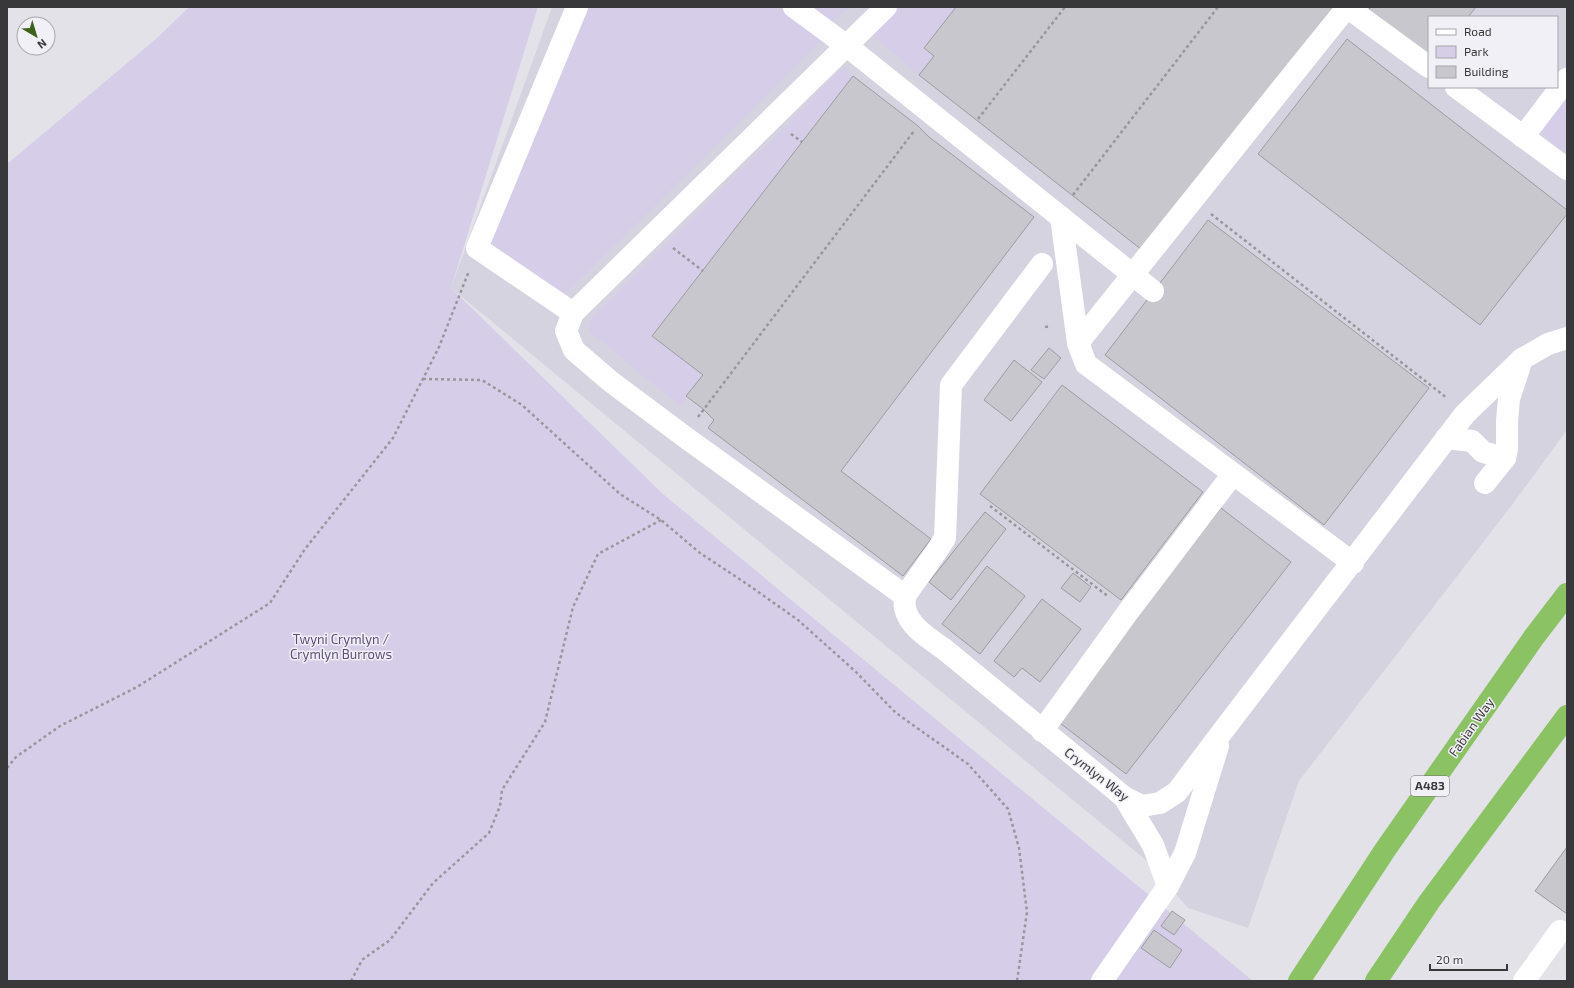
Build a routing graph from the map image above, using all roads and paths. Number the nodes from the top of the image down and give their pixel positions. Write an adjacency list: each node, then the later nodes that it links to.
1 (577, 7): 18 (street)
2 (794, 7): 7 (street)
3 (886, 7): 7 (street)
4 (1065, 7): 13 (path)
5 (1218, 7): 16 (path)
6 (1347, 7): 8 (street); 15 (street)
7 (847, 46): 11 (street); 17 (street)
8 (1428, 66)
9 (1567, 79): 12 (street)
10 (1457, 88): 12 (street)
11 (929, 111): 13 (street); 29 (path)
12 (1523, 137): 14 (street)
13 (963, 138): 16 (street)
14 (1567, 169)
15 (1193, 200): 21 (street); 28 (path)
16 (1053, 211): 21 (street); 25 (street)
17 (654, 234): 20 (path); 23 (street)
18 (478, 248): 23 (street); 27 (path)
19 (1042, 264): 37 (street)
20 (703, 271)
21 (1133, 275): 22 (street); 25 (street)
22 (1153, 291)
23 (573, 313): 29 (street)
24 (1567, 338): 26 (street, Crymlyn Way)
25 (1078, 343): 32 (street)
26 (1522, 359): 28 (street, Crymlyn Way); 31 (street)
27 (423, 379): 35 (path); 43 (path)
28 (1465, 414): 30 (street, Crymlyn Way)
29 (685, 437): 37 (street)
30 (1446, 438): 31 (street); 36 (street, Crymlyn Way)
31 (1505, 458): 33 (street)
32 (1233, 474): 36 (street); 39 (street)
33 (1485, 483)
34 (990, 506): 39 (path)
35 (661, 520): 47 (path); 48 (path)
36 (1352, 563): 42 (street, Crymlyn Way)
37 (897, 590): 41 (street, Crymlyn Way)
38 (1567, 594): 50 (highway, Fabian Way / A483)
39 (1128, 612): 41 (street)
40 (1567, 716): 51 (highway)
41 (1042, 730): 44 (street, Crymlyn Way)
42 (1222, 732): 44 (street, Crymlyn Way); 45 (street)
43 (7, 768)
44 (1124, 797): 45 (street)
45 (1168, 886): 49 (street)
46 (1560, 931): 52 (street)
47 (351, 981)
48 (1017, 981)
49 (1102, 981)
50 (1299, 981)
51 (1376, 981)
52 (1524, 981)

